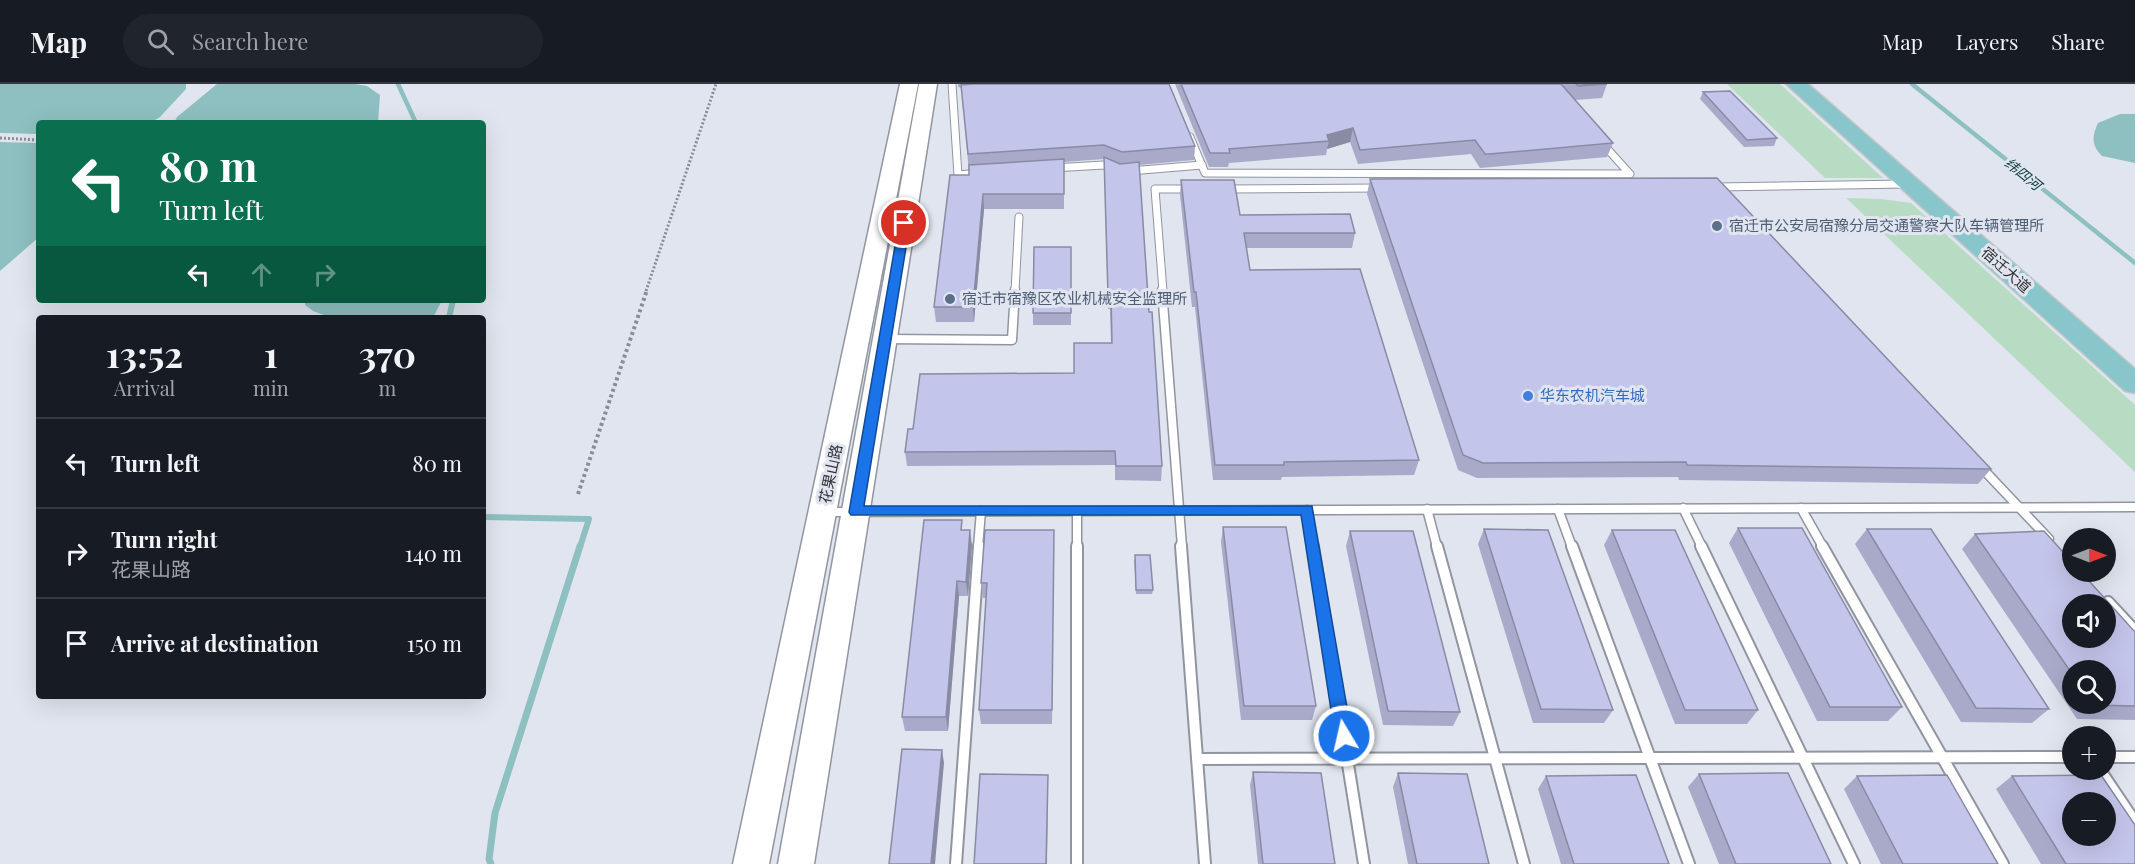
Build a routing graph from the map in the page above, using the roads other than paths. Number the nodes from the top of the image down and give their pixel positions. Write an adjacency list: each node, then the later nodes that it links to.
1 (909, 84): 35 (street, 花果山路)
2 (928, 84): 21 (street, 花果山路)
3 (952, 84): 7 (lane)
4 (1796, 84): 13 (main road, 宿迁大道)
5 (1819, 84): 22 (main road, 宿迁大道)
6 (964, 93): 7 (lane)
7 (953, 94): 12 (lane)
8 (1185, 125): 10 (lane)
9 (1598, 138): 10 (lane)
10 (1202, 165): 11 (lane)
11 (1048, 169)
12 (992, 172)
13 (1910, 184): 15 (lane); 23 (main road, 宿迁大道)
14 (1705, 187): 15 (lane)
15 (1717, 187): 19 (lane)
16 (1382, 188): 18 (lane)
17 (1203, 189): 31 (lane)
18 (1215, 189)
19 (1725, 195)
20 (1019, 217): 21 (lane)
21 (885, 339): 36 (street, 花果山路)
22 (2135, 358)
23 (2135, 384)
24 (1970, 455): 25 (lane)
25 (2019, 507): 26 (lane); 28 (lane); 37 (lane)
26 (2135, 507)
27 (1683, 508): 28 (lane); 30 (lane); 47 (lane)
28 (1801, 508): 40 (lane)
29 (1427, 509): 30 (lane); 32 (lane); 45 (lane)
30 (1558, 509): 46 (lane)
31 (1179, 510): 32 (lane); 34 (lane); 48 (lane)
32 (1307, 510): 44 (lane)
33 (981, 511): 34 (lane); 36 (lane); 53 (lane)
34 (1077, 511): 54 (lane)
35 (824, 512): 36 (lane); 51 (street, 花果山路)
36 (856, 512): 52 (street, 花果山路)
37 (2058, 548)
38 (2116, 611): 39 (lane)
39 (2135, 631)
40 (1943, 757): 41 (lane); 47 (lane); 60 (lane)
41 (2062, 757)
42 (2116, 757): 43 (lane)
43 (2135, 757)
44 (1347, 758): 45 (lane); 48 (lane); 56 (lane)
45 (1495, 758): 46 (lane); 57 (lane)
46 (1650, 758): 47 (lane); 58 (lane)
47 (1803, 758): 59 (lane)
48 (1198, 759): 55 (lane)
49 (2107, 780): 50 (lane)
50 (2135, 822)
51 (751, 864)
52 (796, 864)
53 (956, 864)
54 (1077, 864)
55 (1205, 864)
56 (1364, 864)
57 (1524, 864)
58 (1689, 864)
59 (1854, 864)
60 (2003, 864)

